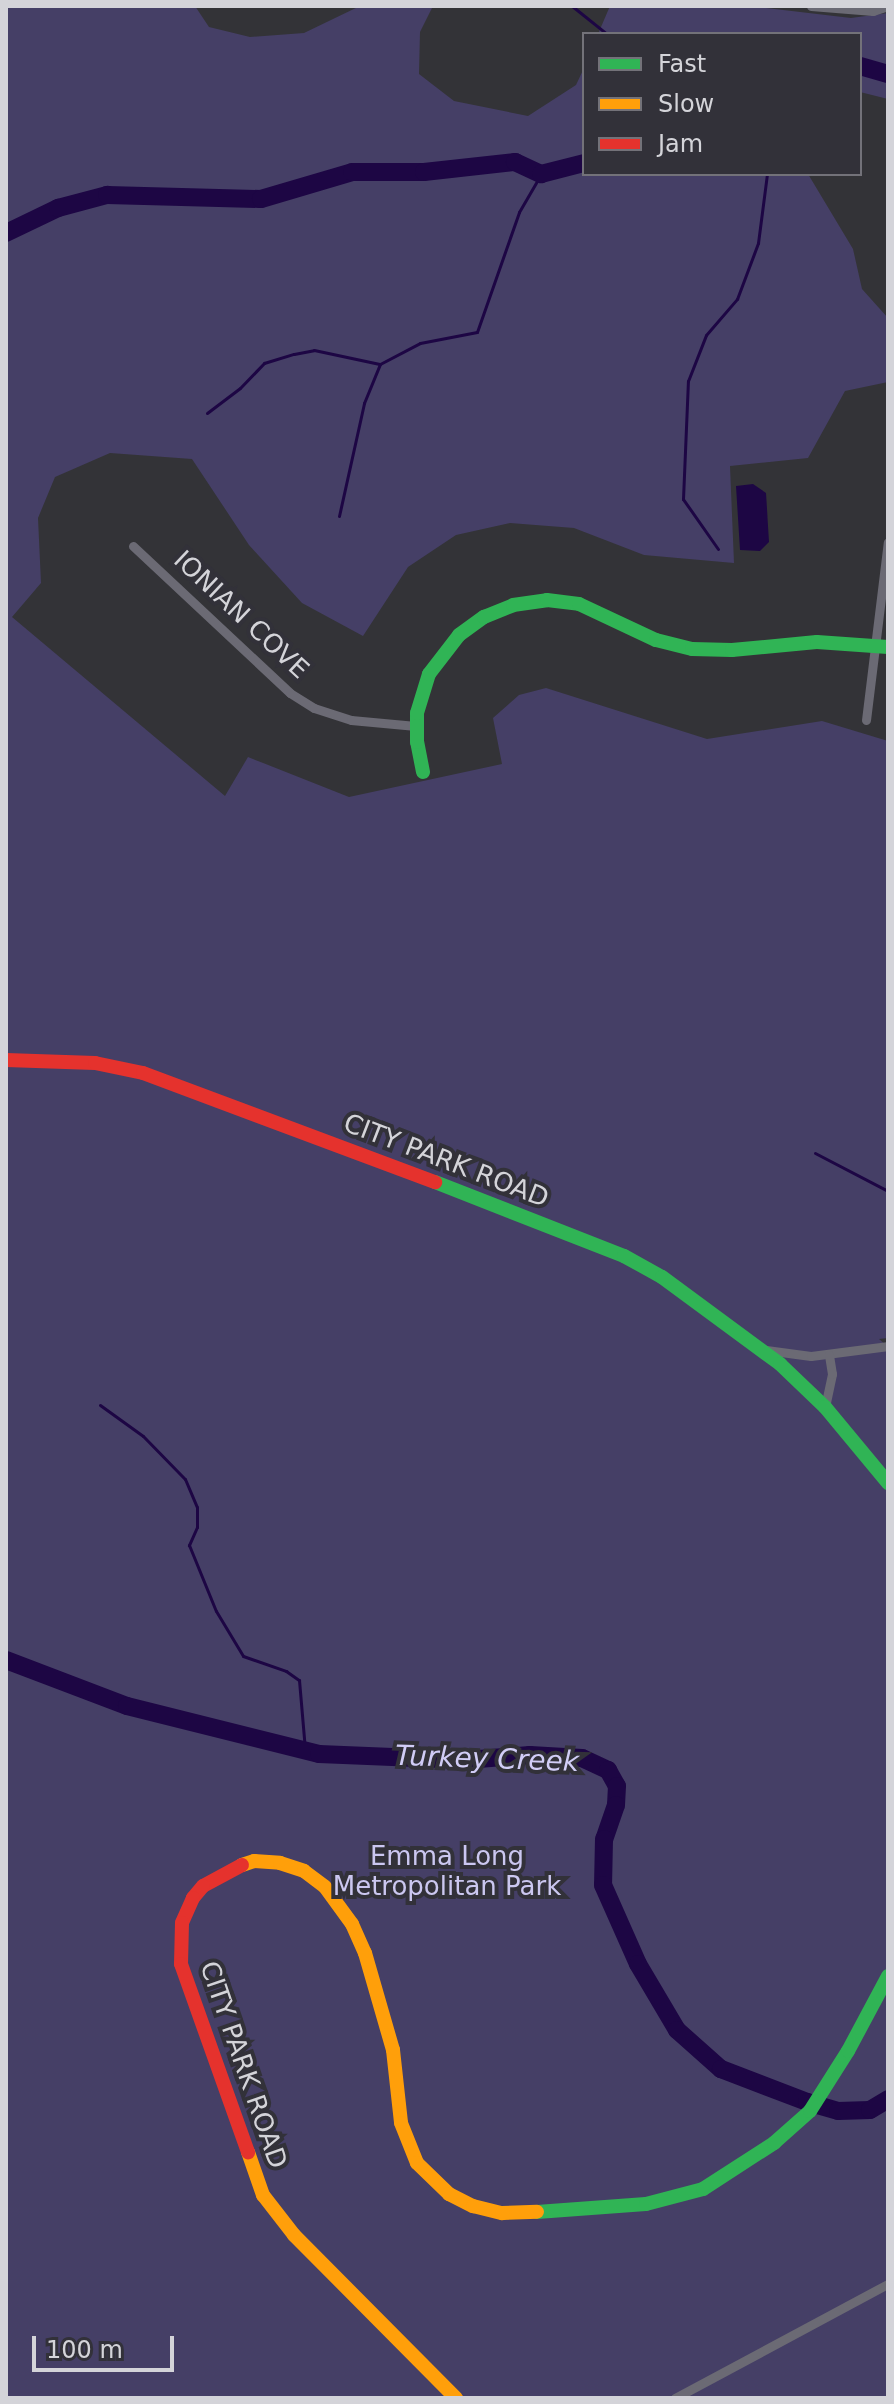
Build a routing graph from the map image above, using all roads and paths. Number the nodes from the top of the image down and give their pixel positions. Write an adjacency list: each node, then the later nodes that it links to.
1 (811, 6): 2 (street)
2 (888, 6)
3 (888, 542): 5 (street)
4 (133, 546): 7 (street, IONIAN COVE)
5 (882, 647): 6 (street); 7 (street)
6 (866, 720)
7 (416, 726): 8 (street)
8 (423, 772)
9 (6, 1060): 11 (street, CITY PARK ROAD)
10 (888, 1346): 12 (street)
11 (762, 1349): 12 (street); 13 (street, CITY PARK ROAD)
12 (829, 1355): 13 (street)
13 (825, 1407): 14 (street, CITY PARK ROAD)
14 (888, 1483)
15 (888, 1976): 17 (street, CITY PARK ROAD)
16 (888, 2284): 18 (street)
17 (456, 2398)
18 (675, 2398)

